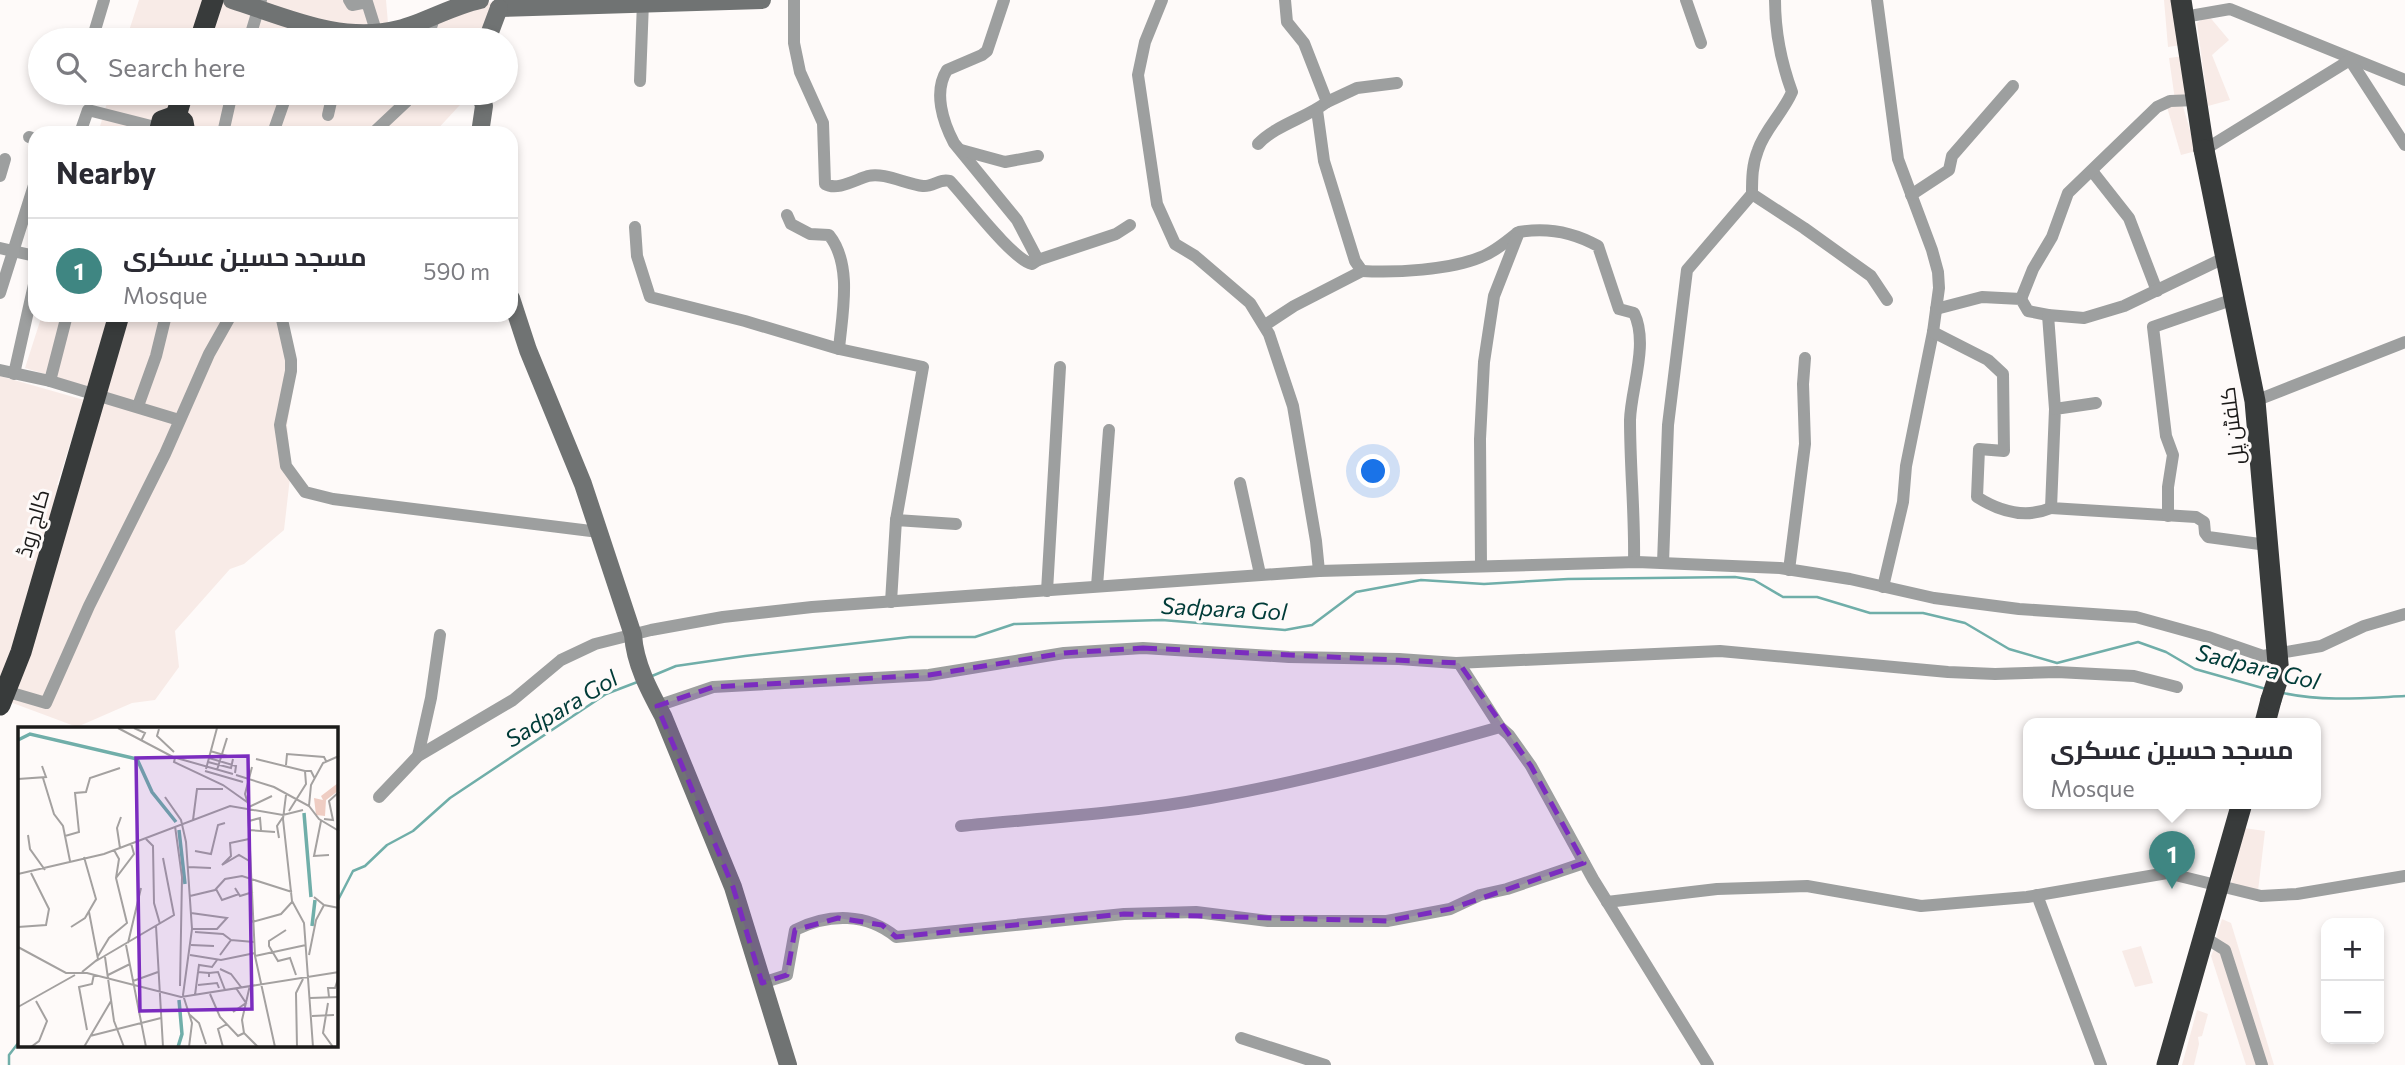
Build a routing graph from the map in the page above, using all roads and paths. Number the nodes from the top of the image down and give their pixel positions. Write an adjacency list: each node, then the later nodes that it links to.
1 (104, 0): 22 (street)
2 (213, 0): 23 (highway)
3 (232, 0): 18 (main road)
4 (349, 0): 14 (street)
5 (480, 0): 21 (main road)
6 (762, 0): 16 (main road)
7 (793, 0): 71 (street)
8 (1004, 0): 55 (street)
9 (1162, 0): 87 (street)
10 (1285, 0): 37 (street)
11 (1686, 0): 30 (street)
12 (1775, 0): 61 (street)
13 (1877, 0): 62 (street)
14 (369, 1): 26 (street)
15 (615, 1): 17 (main road); 19 (main road)
16 (707, 1): 17 (main road)
17 (643, 2): 33 (street)
18 (260, 4): 24 (street); 25 (main road)
19 (494, 4): 29 (main road)
20 (2183, 9): 31 (street); 36 (highway, کلفٹن پل)
21 (434, 18): 27 (main road); 28 (street)
22 (96, 28)
23 (204, 28)
24 (252, 28)
25 (300, 28)
26 (376, 28)
27 (398, 28)
28 (431, 28)
29 (489, 28)
30 (1701, 43)
31 (2350, 60): 32 (street); 54 (street); 56 (street)
32 (2405, 80)
33 (640, 81)
34 (1397, 83): 37 (street)
35 (2013, 86): 62 (street)
36 (2196, 100): 56 (highway, کلفٹن پل); 59 (street)
37 (1328, 102): 44 (street)
38 (178, 105): 48 (highway)
39 (229, 105): 49 (street)
40 (283, 105): 50 (street)
41 (330, 105): 45 (street)
42 (403, 105): 51 (street)
43 (484, 105): 52 (main road)
44 (1317, 110): 53 (street); 72 (street)
45 (328, 115)
46 (82, 126): 47 (street)
47 (165, 126)
48 (170, 126)
49 (225, 126)
50 (275, 126)
51 (380, 126)
52 (481, 126)
53 (1258, 144)
54 (2405, 145)
55 (961, 149): 57 (street); 71 (street)
56 (2204, 150): 70 (highway, کلفٹن پل, bridge)
57 (1038, 156)
58 (5, 159): 60 (street)
59 (2092, 171): 73 (street); 75 (street)
60 (0, 176)
61 (1752, 194): 77 (street); 111 (street)
62 (1911, 195): 78 (street)
63 (28, 198): 68 (street)
64 (787, 215): 90 (street)
65 (1130, 225): 71 (street)
66 (635, 227): 90 (street)
67 (1519, 232): 72 (street); 110 (street); 112 (street)
68 (6, 249): 69 (street); 74 (street)
69 (28, 254)
70 (2226, 257): 73 (street); 76 (highway, کلفٹن پل, bridge)
71 (1038, 260)
72 (1362, 271): 87 (street)
73 (2157, 291): 80 (street)
74 (0, 293)
75 (2021, 299): 78 (street); 80 (street)
76 (2234, 299): 97 (highway, کلفٹن پل, bridge); 105 (street)
77 (1887, 300)
78 (1936, 309): 88 (street)
79 (28, 311): 94 (street)
80 (2048, 315): 100 (street)
81 (518, 319): 108 (main road)
82 (65, 322): 95 (street)
83 (117, 322): 96 (highway, کالج روڈ)
84 (164, 322): 99 (street)
85 (228, 322): 101 (street)
86 (283, 322): 108 (street)
87 (1265, 325): 114 (street)
88 (1933, 332): 104 (street); 117 (street)
89 (2405, 342): 97 (street)
90 (839, 349): 106 (street)
91 (1805, 358): 113 (street)
92 (1060, 367): 118 (street)
93 (0, 370): 94 (street)
94 (14, 374): 95 (street)
95 (50, 381): 96 (street)
96 (96, 394): 99 (street); 125 (highway, کالج روڈ)
97 (2255, 401): 109 (highway, کلفٹن پل, bridge)
98 (2096, 403): 100 (street)
99 (138, 406): 101 (street)
100 (2055, 409): 104 (street)
101 (179, 419): 125 (street)
102 (1109, 430): 116 (street)
103 (1240, 483): 115 (street)
104 (2050, 508): 105 (street)
105 (2168, 516): 109 (street)
106 (896, 520): 107 (street); 119 (street)
107 (956, 524)
108 (599, 532): 122 (main road)
109 (2267, 545): 127 (highway, کلفٹن پل, bridge)
110 (1634, 562): 111 (street); 112 (street)
111 (1663, 563): 113 (street)
112 (1481, 565): 114 (street)
113 (1788, 570): 117 (street)
114 (1319, 571): 115 (street)
115 (1260, 575): 116 (street)
116 (1097, 586): 118 (street)
117 (1883, 587): 120 (street)
118 (1047, 591): 119 (street)
119 (891, 602): 122 (street)
120 (2405, 614)
121 (440, 635): 129 (street)
122 (633, 635): 126 (main road); 129 (street)
123 (1459, 663): 124 (street); 126 (street); 128 (street)
124 (2177, 687)
125 (2, 698)
126 (656, 703): 139 (main road)
127 (2266, 718)
128 (1500, 727): 132 (street); 133 (street)
129 (418, 756): 130 (street)
130 (379, 797)
131 (2240, 809): 135 (highway)
132 (961, 826)
133 (1584, 863): 137 (street); 139 (street)
134 (2405, 876): 135 (street)
135 (2218, 884): 136 (street); 138 (highway)
136 (2037, 895): 137 (street); 144 (street)
137 (1607, 902): 143 (street)
138 (2204, 937): 145 (highway); 146 (street)
139 (762, 983): 141 (main road)
140 (1241, 1038): 142 (street)
141 (788, 1065)
142 (1325, 1065)
143 (1707, 1065)
144 (2101, 1065)
145 (2167, 1065)
146 (2262, 1065)

